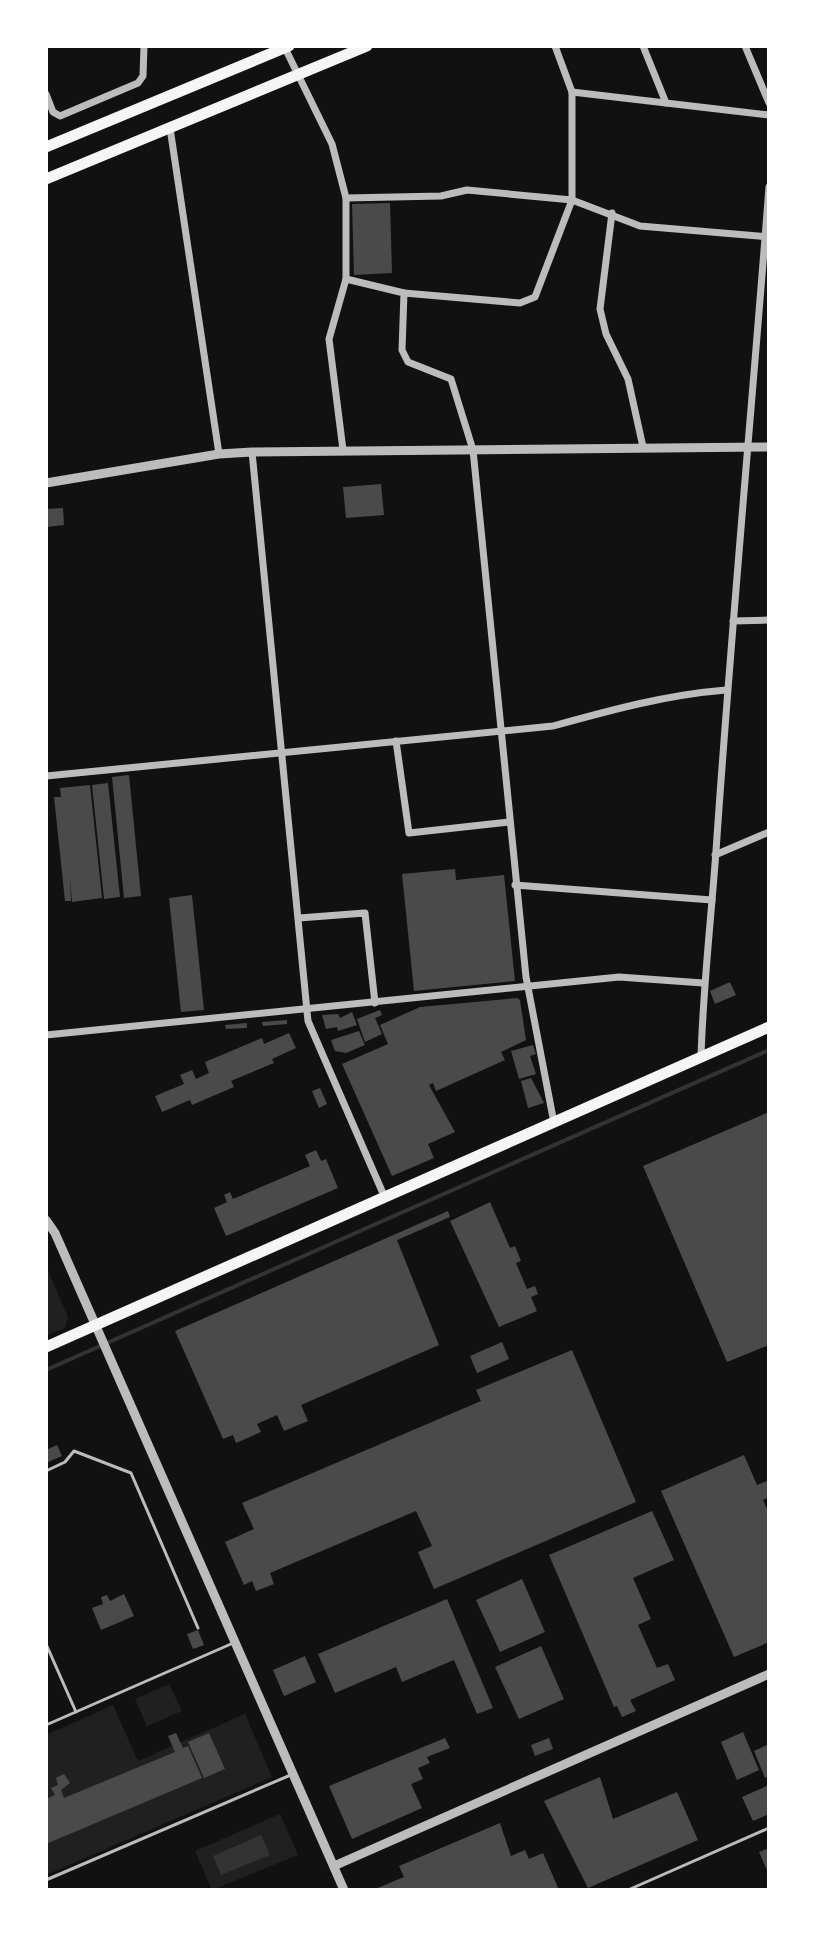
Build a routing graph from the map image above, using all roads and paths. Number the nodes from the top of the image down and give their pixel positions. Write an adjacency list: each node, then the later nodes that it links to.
1 (144, 46): 9 (street)
2 (367, 46): 7 (main road)
3 (555, 46): 8 (street)
4 (643, 46): 10 (street)
5 (745, 46): 11 (street)
6 (286, 47): 7 (street); 14 (main road)
7 (298, 74): 13 (main road); 17 (street)
8 (572, 92): 10 (street); 18 (street)
9 (46, 94)
10 (666, 103): 12 (street)
11 (769, 103)
12 (769, 115)
13 (170, 128): 15 (main road); 29 (street)
14 (46, 147)
15 (46, 179)
16 (769, 187): 20 (street)
17 (346, 198): 18 (street); 21 (street)
18 (572, 200): 19 (street); 22 (street)
19 (612, 213): 20 (street); 23 (street)
20 (767, 236): 24 (street)
21 (346, 279): 22 (street); 26 (street)
22 (404, 293): 27 (street)
23 (643, 447): 24 (street); 27 (street)
24 (748, 447): 25 (street); 32 (street)
25 (769, 447)
26 (343, 450): 27 (street); 28 (street)
27 (473, 450): 34 (street)
28 (252, 452): 29 (street); 36 (street)
29 (219, 454): 30 (street)
30 (46, 483)
31 (769, 620): 32 (street)
32 (733, 621): 33 (street)
33 (726, 690): 34 (street); 40 (street)
34 (502, 732): 35 (street); 38 (street)
35 (396, 741): 36 (street); 38 (street)
36 (281, 753): 37 (street); 43 (street)
37 (46, 776)
38 (509, 822): 41 (street)
39 (769, 832): 40 (street)
40 (715, 855): 42 (street)
41 (515, 885): 42 (street); 45 (street)
42 (712, 900): 44 (street)
43 (299, 918): 46 (street); 47 (street)
44 (703, 983): 45 (street); 50 (street)
45 (528, 988): 46 (street); 51 (street)
46 (375, 1003): 47 (street)
47 (308, 1010): 49 (street); 52 (street)
48 (769, 1027): 50 (main road)
49 (46, 1035)
50 (701, 1057): 51 (main road)
51 (554, 1123): 52 (main road)
52 (385, 1198): 54 (main road)
53 (46, 1220): 54 (street)
54 (95, 1325): 55 (main road); 58 (street)
55 (46, 1347)
56 (46, 1471): 57 (lane)
57 (198, 1628)
58 (235, 1642): 61 (lane); 63 (street)
59 (46, 1644): 61 (lane)
60 (769, 1674): 65 (street)
61 (76, 1712): 62 (lane)
62 (46, 1725)
63 (293, 1774): 65 (street); 66 (lane)
64 (769, 1828): 68 (lane)
65 (334, 1866): 67 (street)
66 (46, 1880)
67 (344, 1890)
68 (628, 1890)

